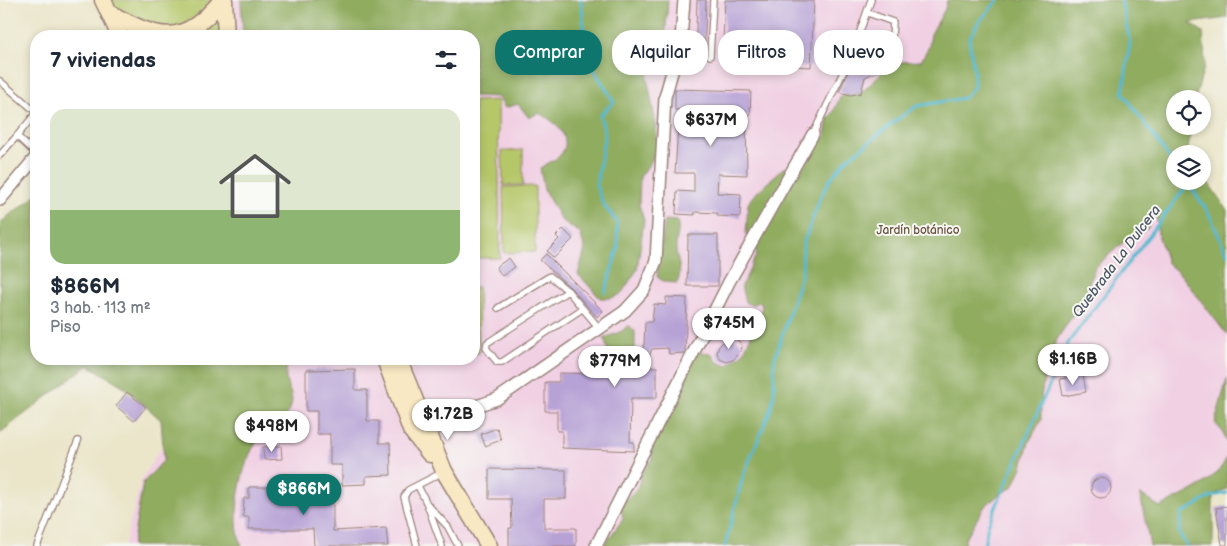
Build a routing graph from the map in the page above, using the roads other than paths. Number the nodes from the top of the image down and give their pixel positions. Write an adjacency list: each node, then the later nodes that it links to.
1 (223, 0): 10 (street); 11 (street)
2 (684, 0): 26 (street)
3 (713, 0): 13 (lane)
4 (871, 0): 6 (lane)
5 (106, 6): 7 (street); 8 (street); 9 (street)
6 (868, 13): 12 (lane); 17 (lane)
7 (111, 30)
8 (117, 30)
9 (145, 30)
10 (184, 30)
11 (226, 30)
12 (892, 30)
13 (710, 56)
14 (0, 82): 15 (lane)
15 (30, 107)
16 (30, 119): 18 (lane)
17 (814, 134): 39 (street)
18 (16, 136): 19 (lane); 20 (lane)
19 (30, 150)
20 (0, 154)
21 (30, 163): 22 (street)
22 (0, 200)
23 (568, 291): 24 (lane); 25 (lane); 25 (lane)
24 (498, 308)
25 (582, 309): 26 (lane)
26 (600, 329): 29 (street)
27 (388, 365): 29 (street)
28 (400, 365): 29 (street)
29 (417, 427): 31 (street)
30 (78, 441): 34 (lane)
31 (444, 471): 32 (lane); 38 (street)
32 (418, 486): 33 (lane); 35 (lane)
33 (427, 504): 36 (lane); 37 (lane)
34 (37, 546)
35 (417, 546)
36 (442, 546)
37 (458, 546)
38 (489, 546)
39 (596, 546)

